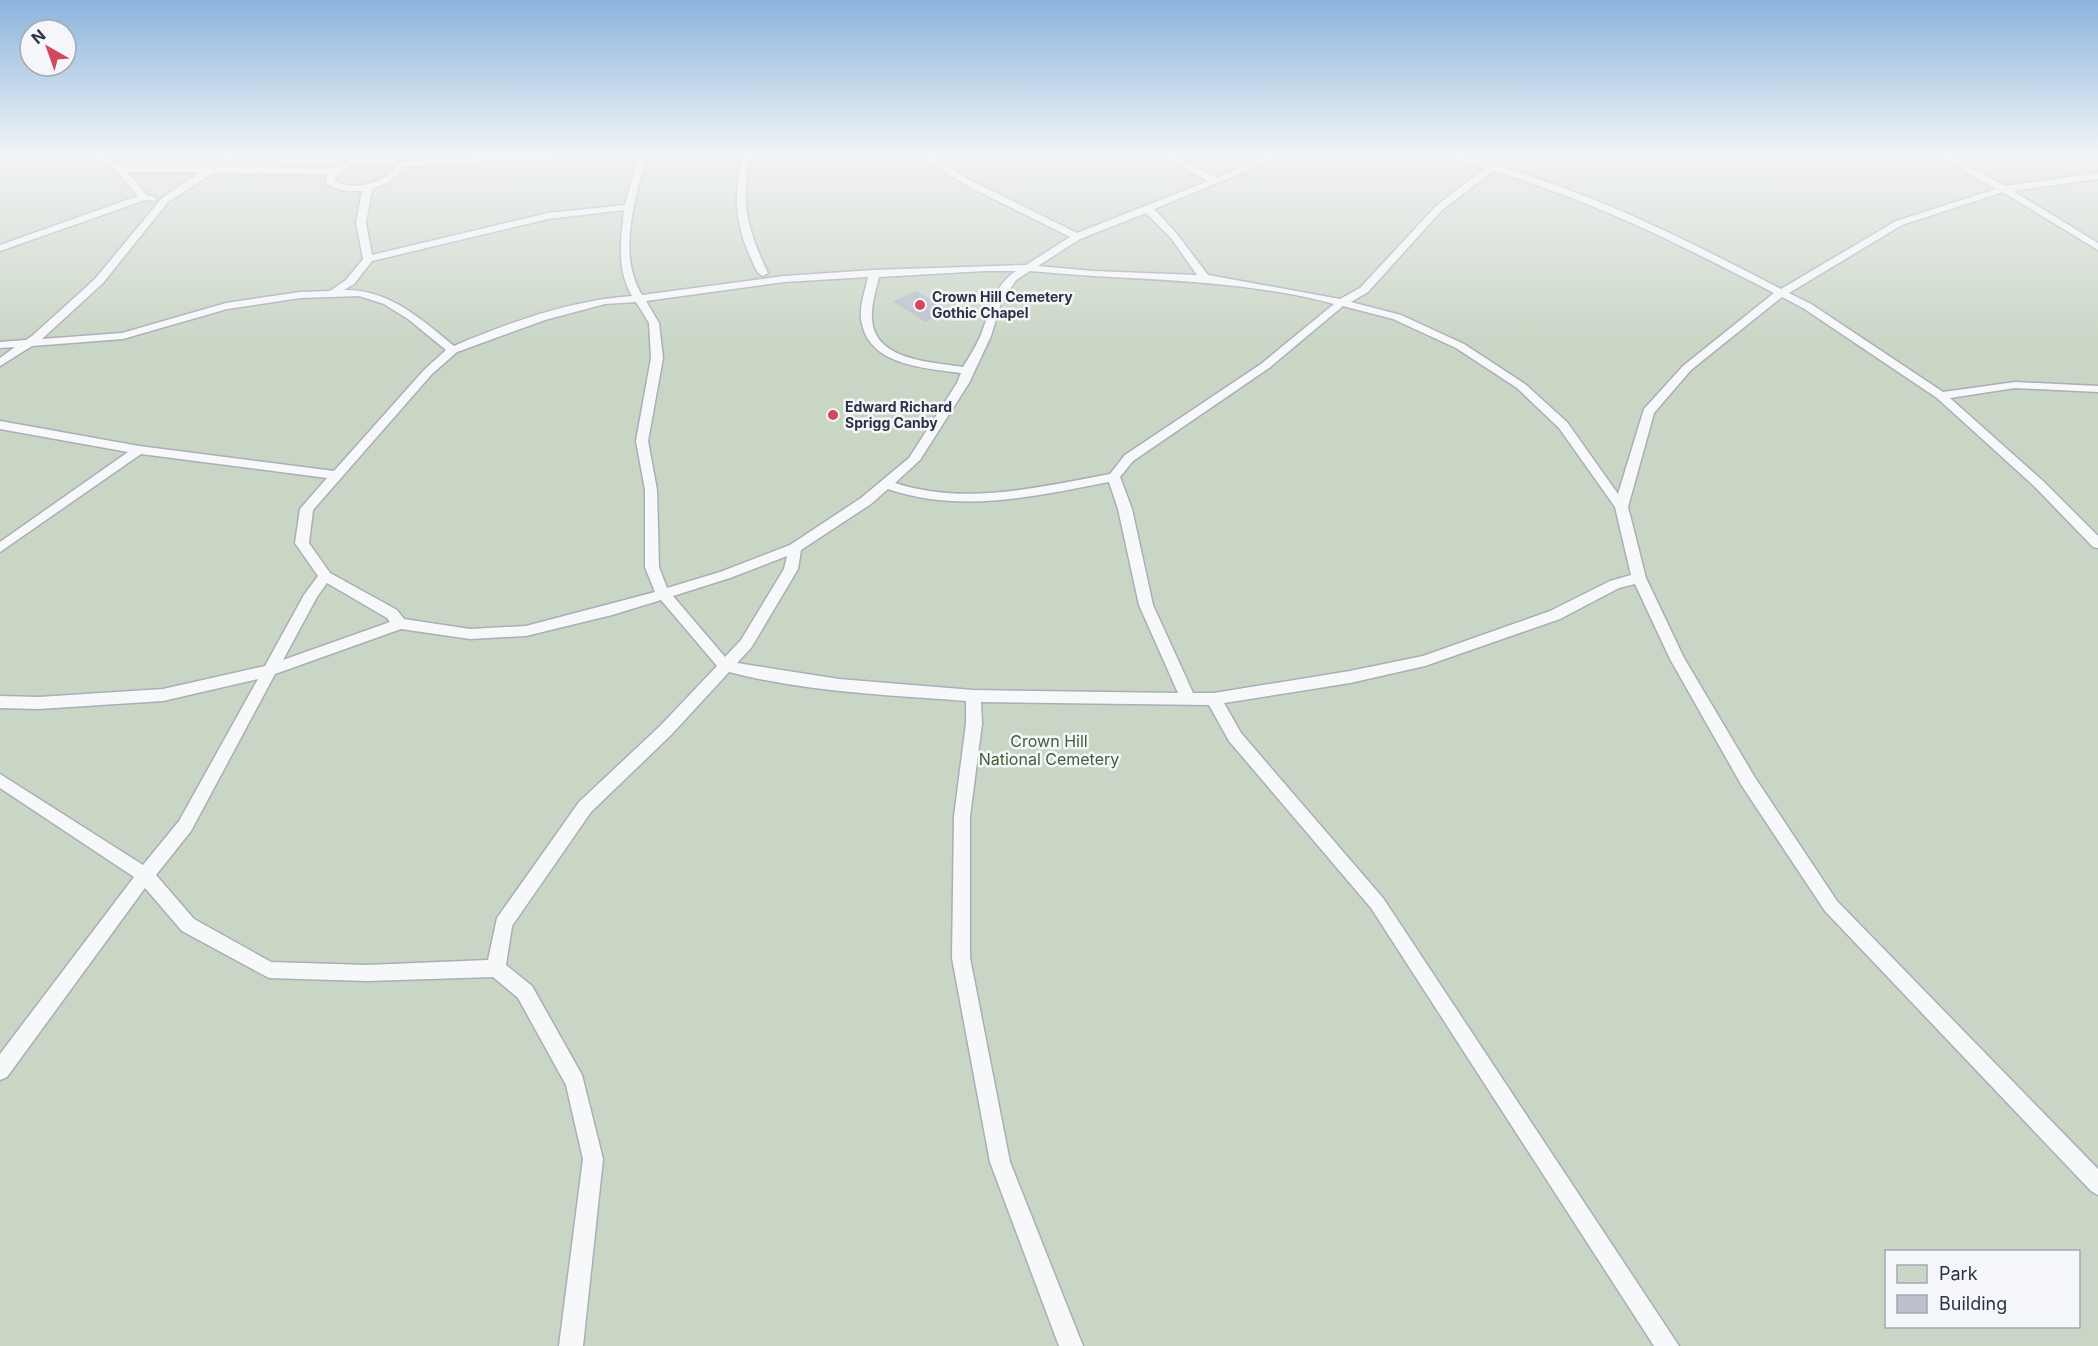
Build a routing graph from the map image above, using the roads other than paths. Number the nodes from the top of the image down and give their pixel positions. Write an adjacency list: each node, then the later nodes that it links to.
1 (92, 216): 16 (lane)
2 (153, 216): 30 (lane)
3 (361, 216): 17 (lane)
4 (550, 216): 17 (lane)
5 (628, 216): 28 (lane)
6 (741, 216): 19 (lane)
7 (1035, 216): 14 (lane)
8 (1131, 216): 14 (lane)
9 (1155, 216): 21 (lane)
10 (1432, 216): 29 (lane)
11 (1626, 216): 27 (lane)
12 (1921, 216): 27 (lane)
13 (2047, 216): 15 (lane)
14 (1077, 237): 18 (lane)
15 (2098, 247)
16 (0, 249)
17 (368, 259): 23 (lane)
18 (1028, 268): 20 (lane); 21 (lane); 34 (lane)
19 (763, 273): 22 (lane); 24 (lane)
20 (874, 273): 22 (lane); 34 (lane)
21 (1205, 278): 29 (lane)
22 (784, 279): 24 (lane)
23 (350, 282): 25 (lane); 26 (lane)
24 (749, 283): 28 (lane)
25 (334, 292): 26 (lane); 30 (lane)
26 (360, 293): 32 (lane)
27 (1781, 293): 36 (lane); 42 (lane)
28 (637, 297): 32 (lane); 48 (lane)
29 (1342, 302): 40 (lane); 42 (lane)
30 (28, 343): 31 (lane); 33 (lane)
31 (0, 345)
32 (453, 350): 39 (lane)
33 (0, 363)
34 (967, 371): 41 (lane)
35 (2098, 389): 36 (lane)
36 (1941, 396): 43 (lane)
37 (0, 424): 38 (lane)
38 (139, 450): 39 (lane); 44 (lane)
39 (338, 475): 46 (lane)
40 (1114, 477): 41 (lane); 53 (lane)
41 (887, 484): 45 (lane)
42 (1621, 507): 47 (lane)
43 (2098, 544)
44 (0, 548)
45 (795, 548): 48 (lane); 50 (lane)
46 (325, 576): 49 (lane); 51 (lane)
47 (1639, 578): 54 (lane); 60 (lane)
48 (664, 594): 49 (lane); 50 (lane)
49 (400, 624): 51 (lane)
50 (725, 666): 52 (lane); 58 (lane)
51 (268, 671): 55 (lane); 57 (lane)
52 (973, 696): 53 (lane); 62 (lane)
53 (1187, 697): 54 (lane)
54 (1214, 699): 63 (lane)
55 (0, 702)
56 (0, 780): 57 (lane)
57 (145, 875): 58 (lane); 59 (lane)
58 (496, 968): 61 (lane)
59 (0, 1070)
60 (2098, 1184)
61 (571, 1346)
62 (1071, 1346)
63 (1667, 1346)

